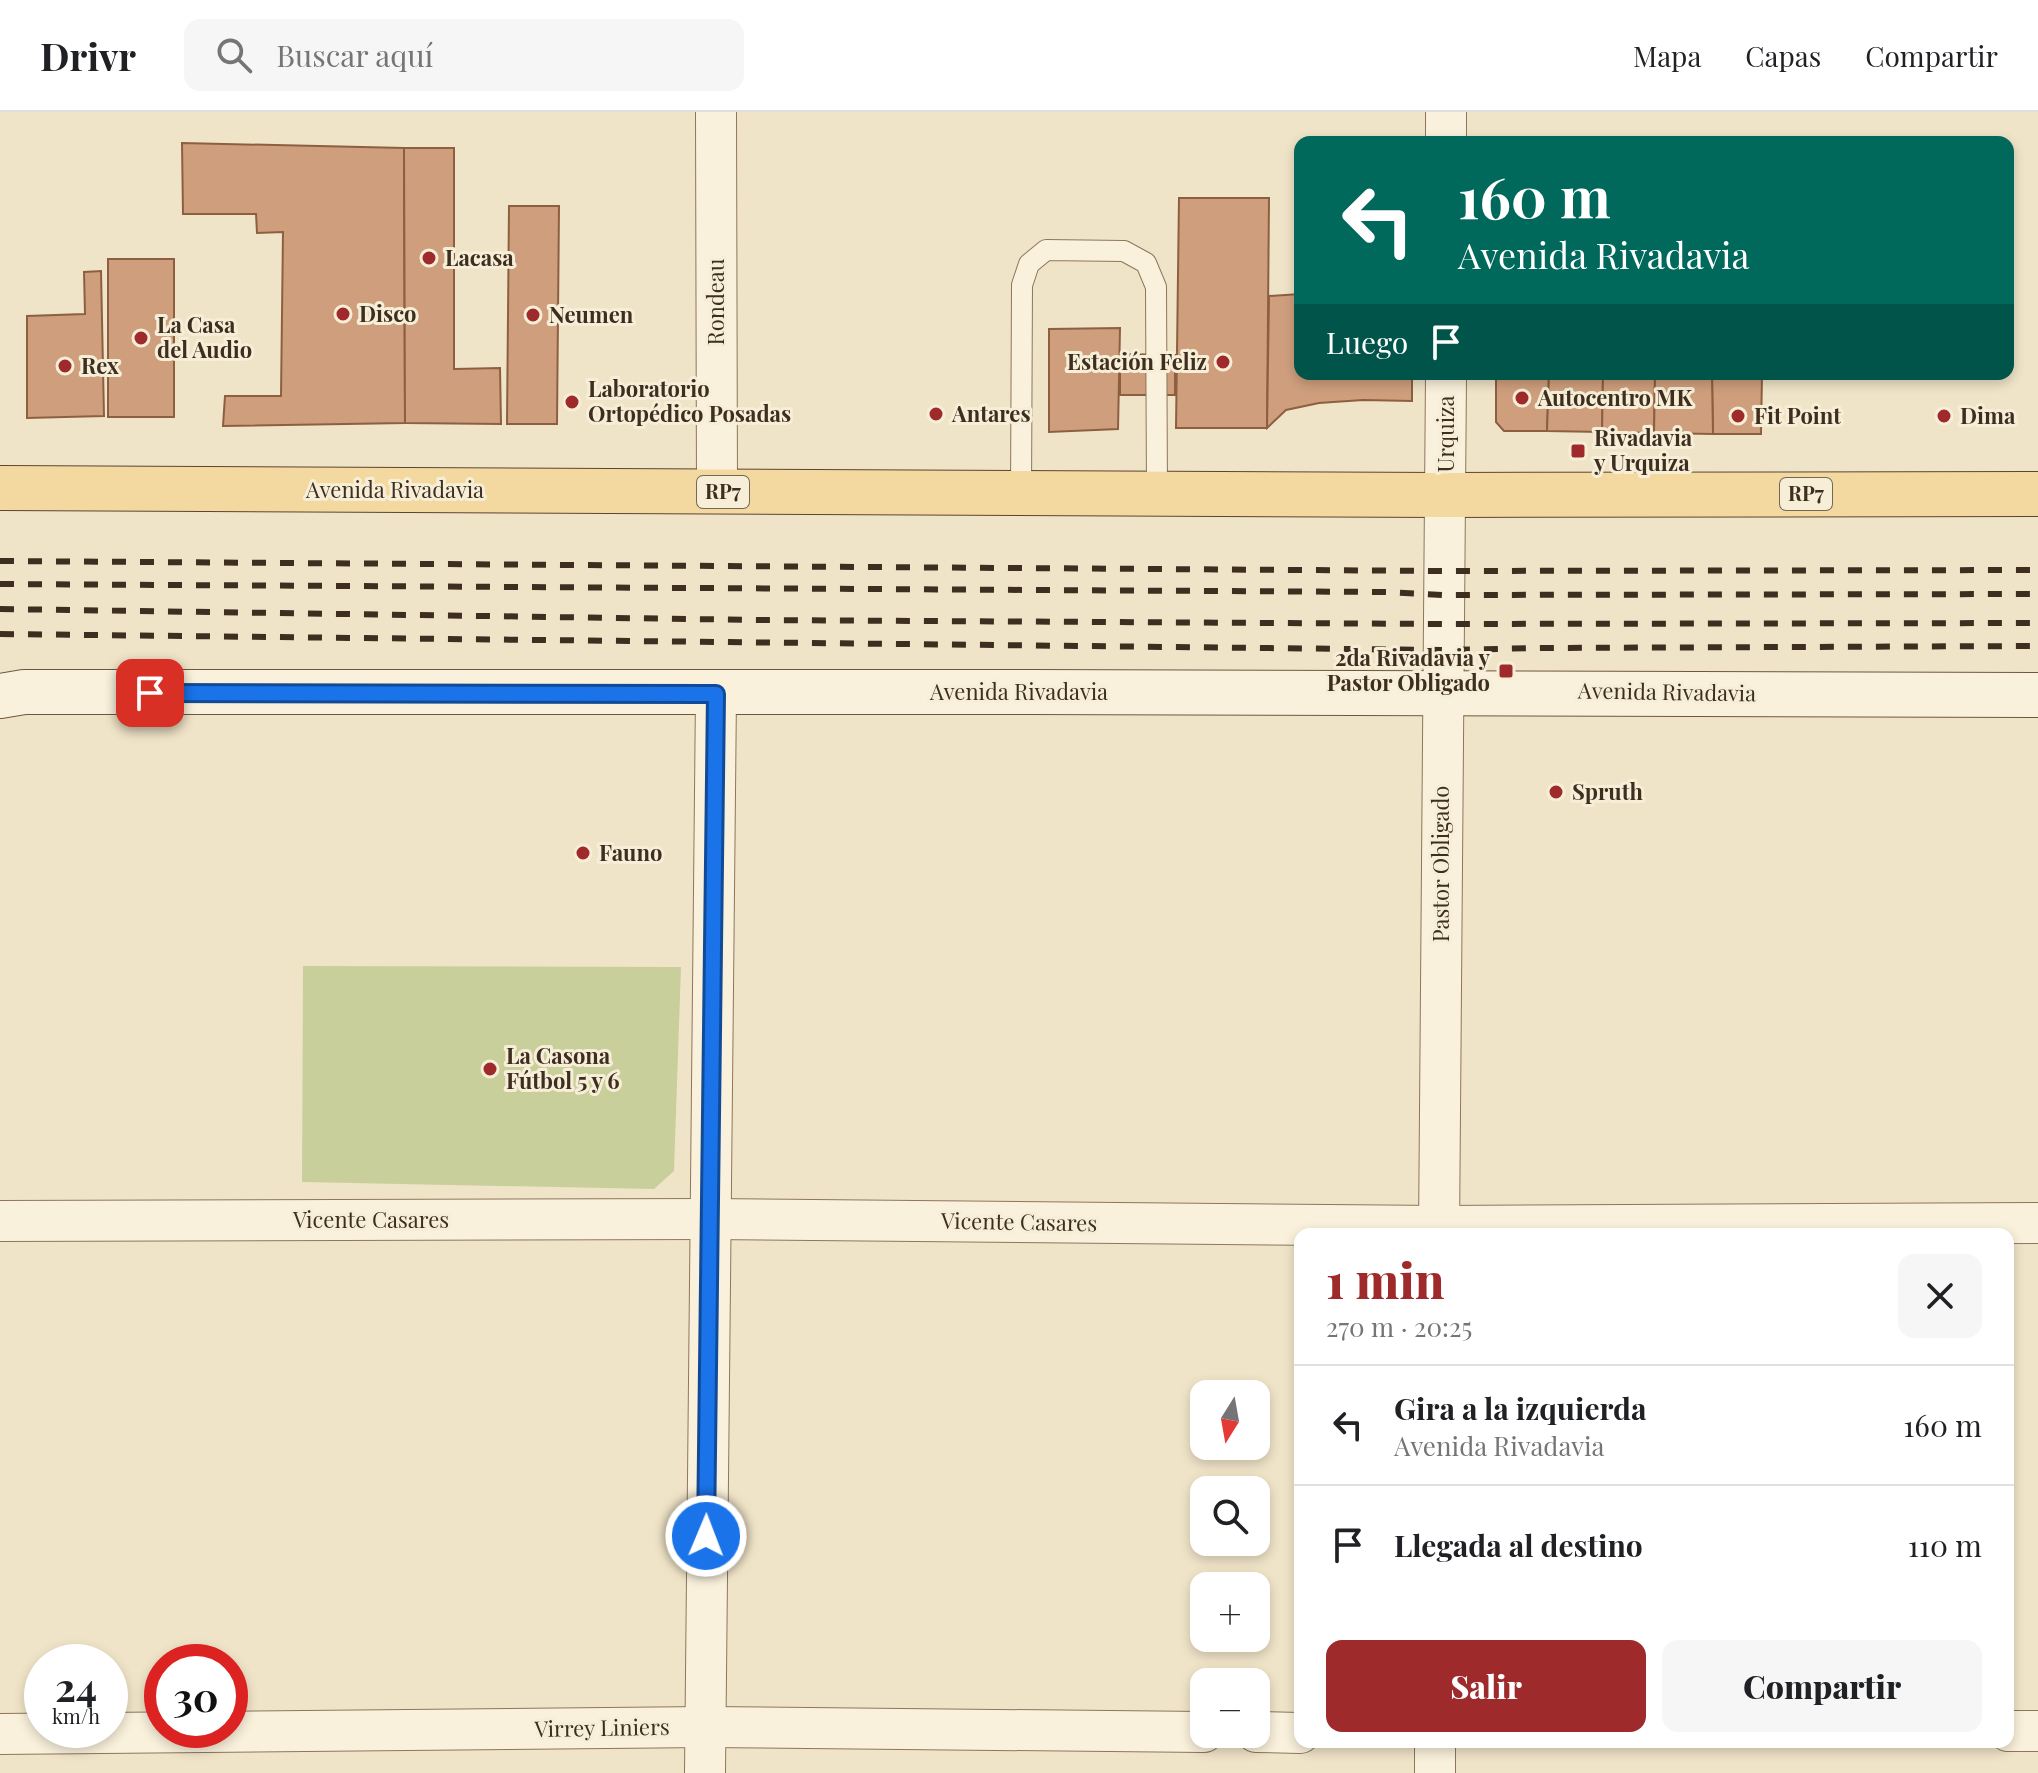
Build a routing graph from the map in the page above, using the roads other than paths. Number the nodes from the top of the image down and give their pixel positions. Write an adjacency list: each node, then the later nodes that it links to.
1 (716, 112): 6 (street, Rondeau)
2 (1446, 112): 3 (street)
3 (1446, 136)
4 (1446, 380): 10 (street, Urquiza)
5 (0, 488): 6 (main road, Avenida Rivadavia / RP7)
6 (717, 492): 7 (main road, Avenida Rivadavia / RP7)
7 (1021, 493): 8 (main road, Avenida Rivadavia / RP7); 8 (lane)
8 (1157, 493): 10 (main road, Avenida Rivadavia / RP7)
9 (2038, 494): 10 (main road, Avenida Rivadavia / RP7)
10 (1445, 495): 11 (street, Pastor Obligado)
11 (1442, 690): 12 (main road, Avenida Rivadavia); 13 (main road, Avenida Rivadavia); 19 (street, Pastor Obligado)
12 (716, 694): 14 (main road, Avenida Rivadavia); 15 (street)
13 (2038, 695)
14 (0, 696)
15 (709, 1219): 16 (street, Vicente Casares); 18 (street, Vicente Casares); 21 (street)
16 (0, 1221)
17 (2038, 1223): 20 (street, Vicente Casares)
18 (1306, 1228)
19 (1439, 1228)
20 (1610, 1228)
21 (705, 1727): 24 (street, Virrey Liniers); 27 (street, Virrey Liniers); 29 (street)
22 (2014, 1731): 23 (street)
23 (2038, 1731)
24 (1190, 1732)
25 (1270, 1732): 26 (street)
26 (1294, 1733)
27 (0, 1734)
28 (1435, 1748): 30 (street)
29 (705, 1773)
30 (1435, 1773)

